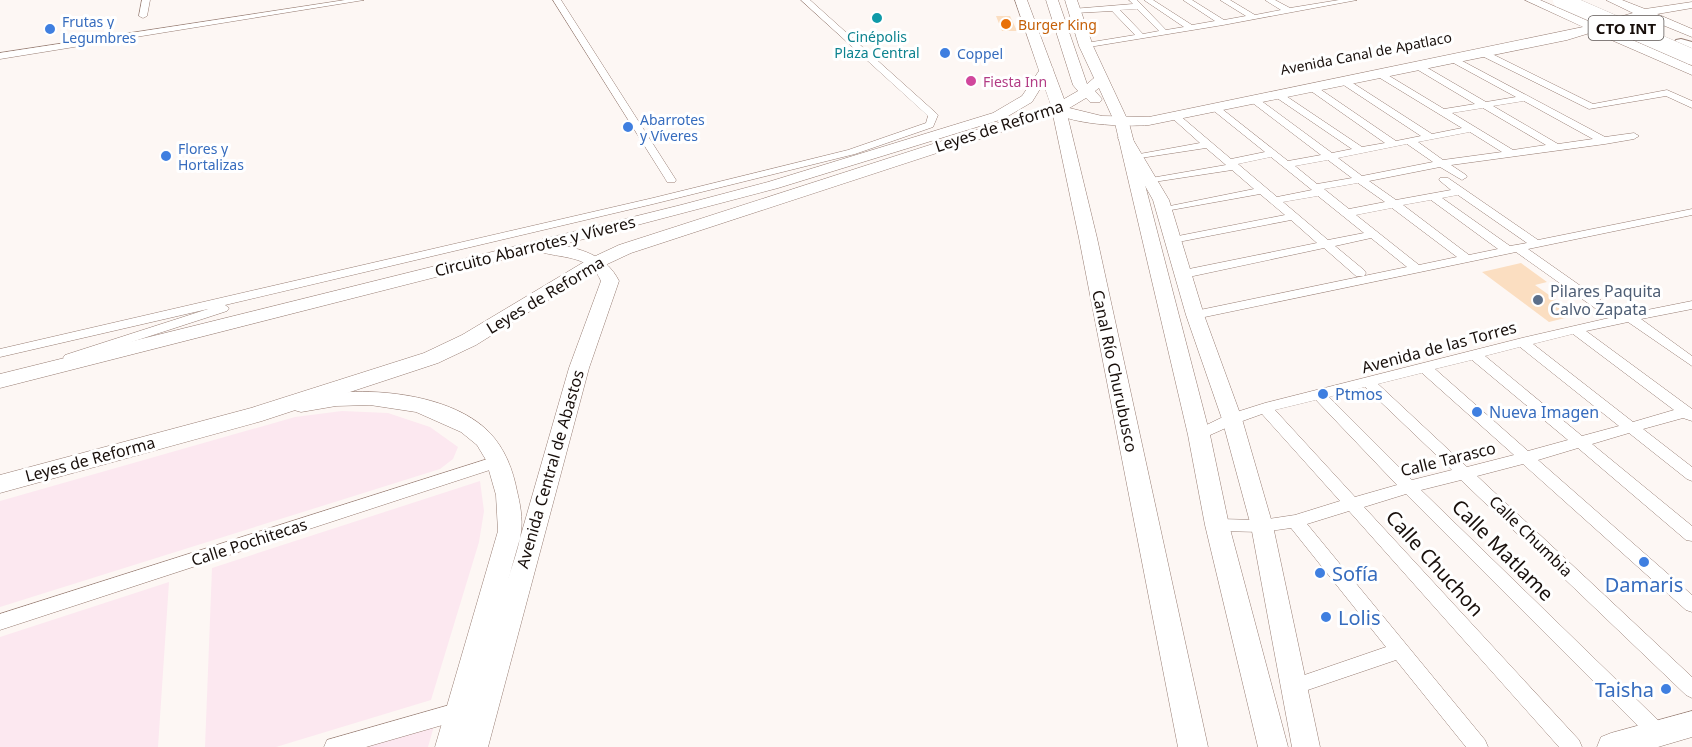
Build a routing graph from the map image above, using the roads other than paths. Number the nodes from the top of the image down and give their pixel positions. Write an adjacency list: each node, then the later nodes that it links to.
1 (146, 0): 25 (street)
2 (315, 0): 36 (street)
3 (360, 0): 39 (street)
4 (556, 0): 76 (street)
5 (805, 0): 99 (street)
6 (1052, 0): 27 (main road)
7 (1148, 0): 31 (street)
8 (1187, 0): 29 (street)
9 (1224, 0): 26 (street)
10 (1269, 0): 23 (street)
11 (1311, 0): 19 (street)
12 (1348, 0): 19 (street)
13 (1531, 0): 32 (street, CTO INT)
14 (1561, 0): 37 (highway, CTO INT, bridge)
15 (1579, 0): 37 (highway, CTO INT)
16 (1611, 0): 24 (street, CTO INT); 28 (street)
17 (1136, 3): 21 (street); 33 (street)
18 (1073, 5): 21 (street); 35 (main road)
19 (1321, 5): 23 (street)
20 (1692, 5): 24 (street, Avenida Canal de Apatlaco)
21 (1114, 8): 34 (street)
22 (1032, 9): 27 (main road); 42 (main road, Canal Río Churubusco)
23 (1289, 11): 26 (street)
24 (1644, 13): 28 (street, Avenida Canal de Apatlaco); 30 (street, CTO INT)
25 (143, 16)
26 (1253, 17): 29 (street)
27 (1058, 19): 47 (main road)
28 (1625, 19): 32 (street, Avenida Canal de Apatlaco)
29 (1223, 22): 31 (street)
30 (1669, 23): 32 (street); 37 (street, CTO INT)
31 (1191, 28): 33 (street)
32 (1594, 28): 37 (street, CTO INT); 38 (street, Avenida Canal de Apatlaco); 51 (street, Avenida Canal de Apatlaco)
33 (1165, 33): 34 (street)
34 (1141, 37): 35 (street)
35 (1086, 46): 44 (main road)
36 (0, 49)
37 (1690, 51)
38 (1481, 52): 40 (street, Avenida Canal de Apatlaco); 53 (street)
39 (0, 56)
40 (1451, 58): 41 (street, Avenida Canal de Apatlaco); 49 (street)
41 (1416, 65): 43 (street, Avenida Canal de Apatlaco); 52 (street)
42 (1047, 68): 55 (main road, Canal Río Churubusco); 92 (street, Circuito Abarrotes y Víveres)
43 (1378, 73): 45 (street, Avenida Canal de Apatlaco); 56 (street)
44 (1102, 79): 47 (main road, Leyes de Reforma); 58 (main road)
45 (1342, 80): 46 (street, Avenida Canal de Apatlaco); 61 (street)
46 (1311, 87): 48 (street, Avenida Canal de Apatlaco); 65 (street)
47 (1086, 92): 55 (main road, Leyes de Reforma); 58 (main road)
48 (1277, 94): 50 (street, Avenida Canal de Apatlaco); 67 (street)
49 (1527, 98): 52 (street); 63 (street)
50 (1253, 99): 51 (street, Avenida Canal de Apatlaco); 70 (street)
51 (1229, 100): 54 (street, Avenida Canal de Apatlaco); 58 (street, Avenida Canal de Apatlaco)
52 (1484, 105): 56 (street); 66 (street)
53 (1692, 105)
54 (1214, 107): 57 (street, Avenida Canal de Apatlaco); 69 (street)
55 (1058, 109): 58 (street); 95 (main road, Leyes de Reforma); 143 (main road, Canal Río Churubusco)
56 (1442, 112): 59 (street)
57 (1175, 116): 58 (street, Avenida Canal de Apatlaco); 64 (street)
58 (1121, 123): 71 (street); 118 (main road)
59 (1471, 129): 61 (street); 68 (street)
60 (1634, 136): 63 (street)
61 (1430, 137): 62 (street)
62 (1409, 141): 65 (street); 72 (street)
63 (1606, 141): 66 (street)
64 (1209, 144): 71 (street); 73 (street)
65 (1394, 144): 67 (street)
66 (1556, 147): 68 (street)
67 (1360, 150): 70 (street)
68 (1511, 153): 72 (street)
69 (1273, 154): 73 (street); 74 (street)
70 (1329, 156): 74 (street); 75 (street)
71 (1138, 157): 77 (street)
72 (1442, 163): 75 (street); 80 (street)
73 (1233, 164): 77 (street); 78 (street)
74 (1285, 165): 79 (street)
75 (1360, 179): 79 (street); 83 (street)
76 (671, 180)
77 (1151, 181): 84 (street)
78 (1264, 190): 82 (street); 84 (street)
79 (1318, 190): 82 (street); 86 (street)
80 (1460, 191): 81 (street); 90 (street)
81 (1434, 196): 83 (street); 93 (street)
82 (1276, 200): 87 (street)
83 (1395, 205): 86 (street); 94 (street)
84 (1164, 210): 89 (street)
85 (1692, 212): 90 (street)
86 (1347, 213): 88 (street)
87 (1295, 216): 89 (street); 91 (street)
88 (1374, 234): 91 (street); 96 (street)
89 (1173, 240): 98 (street)
90 (1536, 243): 93 (street)
91 (1329, 245): 97 (street); 98 (street)
92 (531, 247): 95 (street); 110 (street, Circuito Abarrotes y Víveres)
93 (1512, 248): 94 (street); 103 (street)
94 (1466, 258): 96 (street)
95 (595, 263): 114 (main road, Leyes de Reforma); 136 (street, Avenida Central de Abastos)
96 (1417, 269): 101 (street)
97 (1360, 273)
98 (1184, 274): 101 (street)
99 (296, 285): 106 (street); 110 (street)
100 (1685, 306): 102 (street); 103 (street, Avenida de las Torres)
101 (1195, 315): 116 (street)
102 (1692, 317)
103 (1624, 318): 104 (street, Avenida de las Torres); 108 (street)
104 (1575, 328): 105 (street, Avenida de las Torres); 115 (street)
105 (1522, 342): 107 (street, Avenida de las Torres); 117 (street)
106 (0, 353)
107 (1474, 354): 109 (street, Avenida de las Torres); 119 (street)
108 (1692, 362)
109 (1425, 368): 111 (street, Avenida de las Torres); 120 (street)
110 (0, 381)
111 (1369, 383): 112 (street, Avenida de las Torres); 122 (street, Calle Chumbia)
112 (1319, 395): 113 (street, Avenida de las Torres); 125 (street, Calle Matlame)
113 (1265, 408): 116 (street, Avenida de las Torres); 126 (street, Calle Chuchon)
114 (255, 414): 121 (street, Avenida Central de Abastos); 124 (main road, Leyes de Reforma)
115 (1688, 415): 117 (street, Calle Tarasco)
116 (1232, 419): 118 (street, Avenida de las Torres); 129 (street)
117 (1632, 427): 119 (street, Calle Tarasco); 123 (street)
118 (1199, 435): 128 (main road)
119 (1581, 441): 120 (street, Calle Tarasco); 130 (street)
120 (1524, 458): 122 (street, Calle Tarasco); 131 (street)
121 (497, 462): 132 (street, Calle Pochitecas); 137 (street, Avenida Central de Abastos)
122 (1465, 474): 125 (street, Calle Tarasco); 135 (street, Calle Chumbia)
123 (1692, 475)
124 (0, 484)
125 (1409, 487): 126 (street, Calle Tarasco); 139 (street, Calle Matlame)
126 (1353, 503): 127 (street, Calle Tarasco); 147 (street, Calle Chuchon)
127 (1295, 521): 129 (street, Calle Tarasco); 133 (street)
128 (1217, 525): 129 (street, Calle Tarasco); 144 (main road)
129 (1262, 526): 134 (street)
130 (1692, 536)
131 (1692, 605)
132 (0, 622)
133 (1401, 650): 134 (street); 146 (street)
134 (1293, 687): 145 (street)
135 (1692, 689)
136 (485, 706): 137 (street); 142 (street, Avenida Central de Abastos)
137 (460, 711): 140 (street); 141 (street, Avenida Central de Abastos)
138 (1692, 724): 139 (street)
139 (1659, 734): 148 (street)
140 (334, 747)
141 (449, 747)
142 (474, 747)
143 (1193, 747)
144 (1273, 747)
145 (1306, 747)
146 (1478, 747)
147 (1572, 747)
148 (1611, 747)

